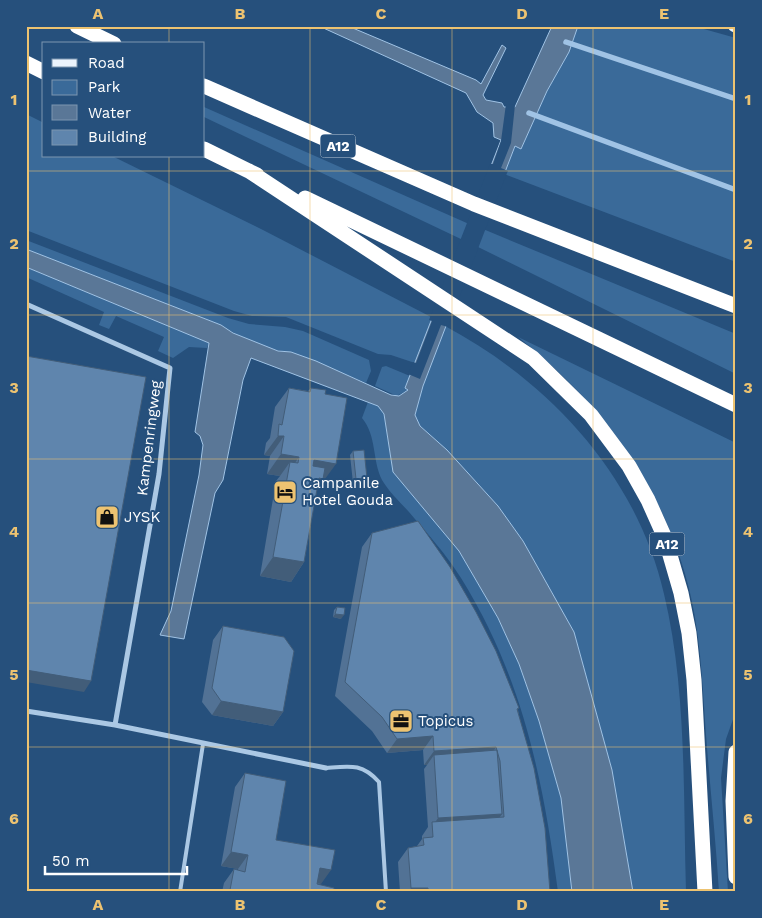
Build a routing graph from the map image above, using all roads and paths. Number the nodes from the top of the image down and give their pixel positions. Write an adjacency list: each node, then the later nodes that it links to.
1 (77, 26): 2 (highway)
2 (110, 42)
3 (26, 63): 4 (highway)
4 (42, 71)
5 (205, 86): 9 (highway, A12)
6 (205, 149): 7 (highway, A12)
7 (249, 171): 10 (highway, A12); 19 (highway, A12)
8 (26, 304): 12 (street, Kampenringweg)
9 (736, 306)
10 (736, 406)
11 (26, 711): 12 (street)
12 (115, 725): 13 (street)
13 (203, 744): 15 (street); 17 (lane)
14 (736, 752): 16 (highway)
15 (326, 768): 18 (lane)
16 (736, 876)
17 (180, 892)
18 (386, 892)
19 (705, 892)

